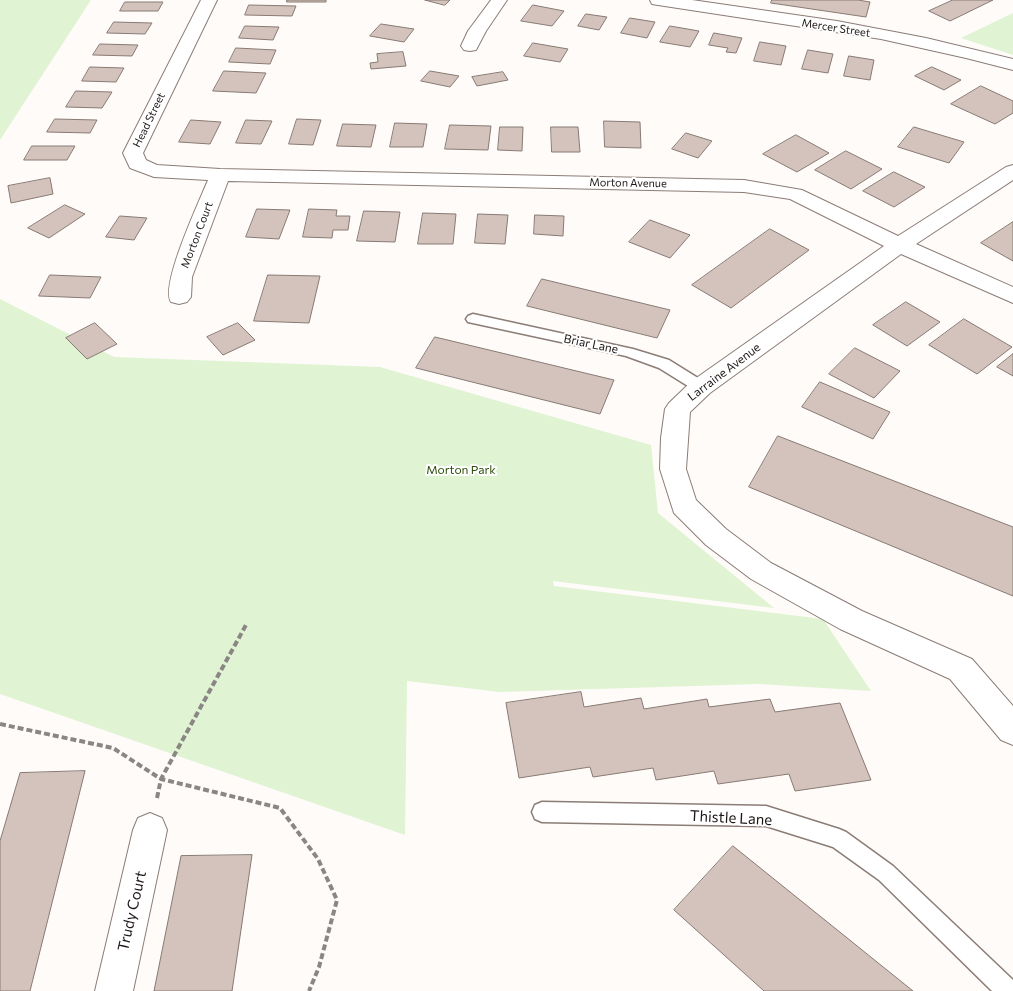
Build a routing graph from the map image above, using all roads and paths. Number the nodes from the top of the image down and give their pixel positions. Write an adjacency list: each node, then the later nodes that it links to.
1 (209, 0): 7 (street, Head Street)
2 (499, 0): 4 (street)
3 (658, 0): 5 (street, Mercer Street)
4 (470, 46)
5 (1013, 65)
6 (1013, 171): 8 (street, Larraine Avenue)
7 (220, 175): 8 (street, Morton Avenue); 10 (street, Morton Court)
8 (900, 245): 9 (street, Morton Avenue); 12 (street, Larraine Avenue)
9 (1013, 296)
10 (179, 297)
11 (474, 319): 12 (lane, Briar Lane)
12 (701, 387): 15 (street, Larraine Avenue)
13 (246, 625): 16 (path)
14 (0, 724): 16 (path)
15 (1013, 730)
16 (161, 779): 20 (path)
17 (542, 812): 21 (lane, Thistle Lane)
18 (150, 830): 19 (street, Trudy Court)
19 (114, 991)
20 (309, 991)
21 (1008, 991)

